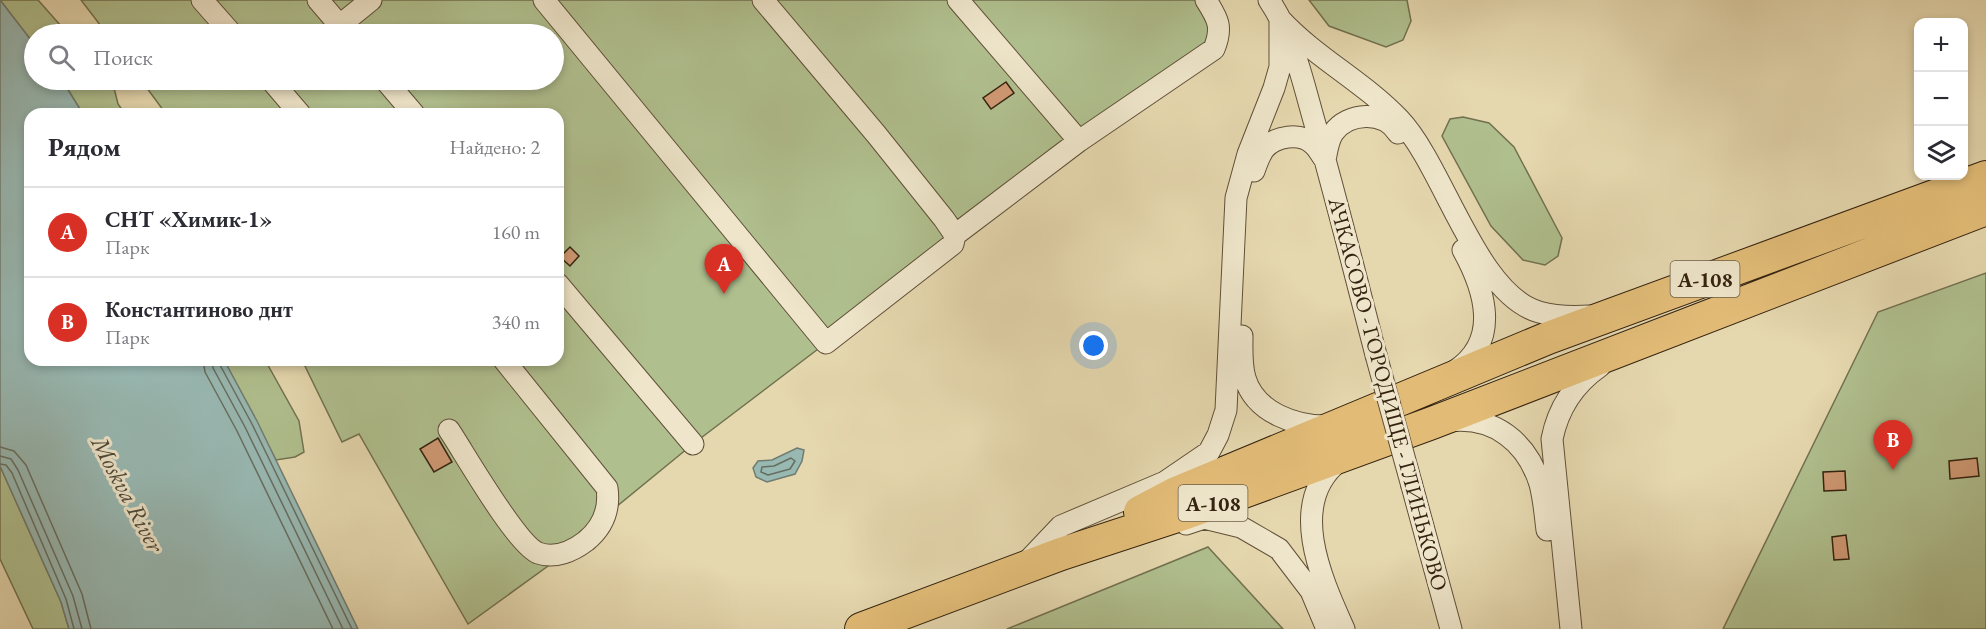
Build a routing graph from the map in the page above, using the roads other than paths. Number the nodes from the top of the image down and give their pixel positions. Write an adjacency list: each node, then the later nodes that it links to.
1 (202, 0): 10 (street)
2 (318, 0): 11 (street)
3 (371, 0): 12 (street)
4 (544, 0): 13 (street)
5 (763, 0): 23 (street)
6 (958, 0): 19 (street)
7 (1206, 0): 19 (street)
8 (1269, 0): 9 (street)
9 (1280, 19): 20 (street, АЧКАСОВО - ГОРОДИЩЕ - ГЛИНЬКОВО); 25 (street); 35 (street)
10 (223, 24)
11 (334, 24)
12 (347, 24)
13 (564, 24)
14 (564, 24): 23 (street)
15 (281, 90): 17 (street)
16 (394, 90): 18 (street)
17 (295, 108)
18 (409, 108)
19 (1079, 141): 23 (street)
20 (1325, 160): 28 (street); 30 (street); 39 (street, АЧКАСОВО - ГОРОДИЩЕ - ГЛИНЬКОВО, bridge)
21 (1986, 177): 25 (highway, А-108)
22 (1986, 209): 26 (highway, А-108)
23 (955, 235)
24 (564, 291): 32 (street)
25 (1604, 316): 28 (highway, А-108)
26 (1618, 352): 29 (highway, А-108); 41 (street)
27 (509, 366): 31 (street)
28 (1426, 390): 30 (highway, А-108)
29 (1432, 423): 33 (highway, А-108); 40 (street)
30 (1340, 426): 34 (highway, А-108 / А-108)
31 (449, 430)
32 (693, 444)
33 (1363, 447): 34 (highway, А-108); 38 (street)
34 (1061, 554): 35 (highway, А-108)
35 (1020, 570): 36 (highway, А-108); 37 (street)
36 (861, 629)
37 (1327, 629)
38 (1344, 629)
39 (1451, 629)
40 (1558, 629)
41 (1571, 629)

